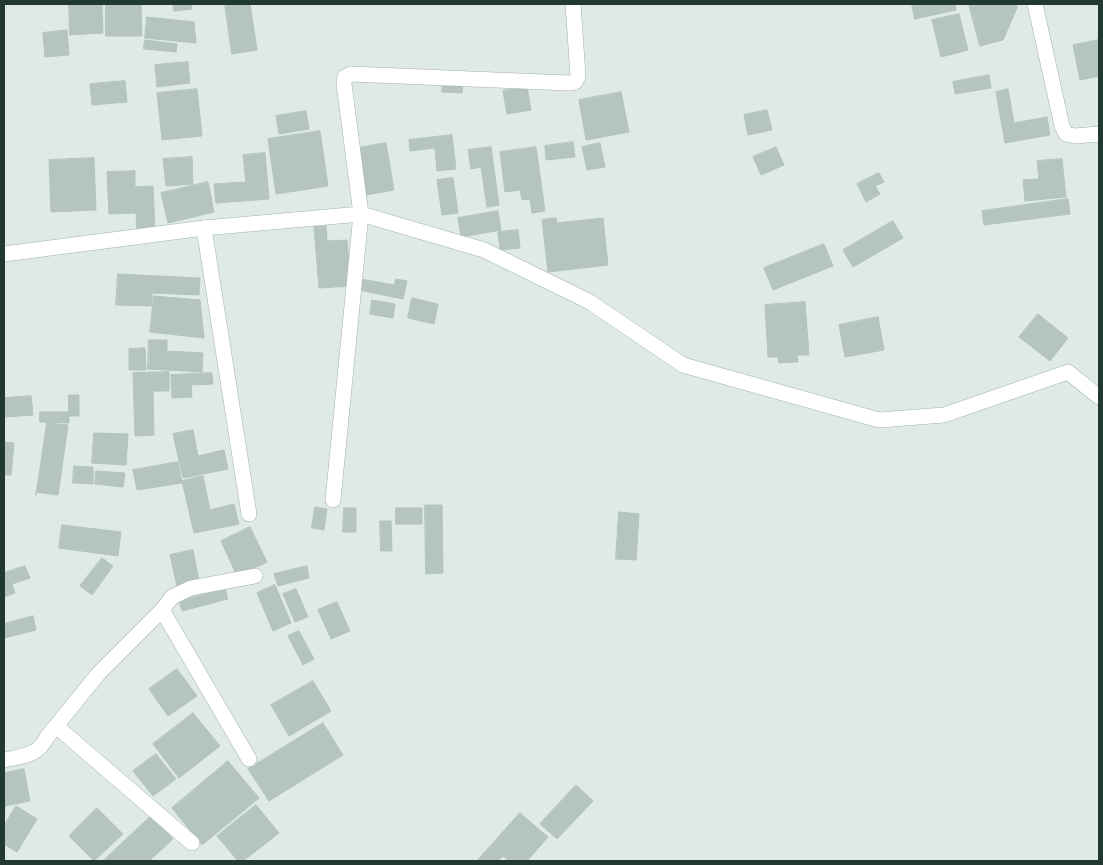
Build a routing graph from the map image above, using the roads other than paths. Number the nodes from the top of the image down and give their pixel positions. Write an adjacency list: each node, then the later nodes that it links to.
1 (573, 4): 4 (street)
2 (1035, 4): 3 (street)
3 (1099, 134)
4 (361, 214): 5 (street); 7 (street); 8 (street)
5 (204, 228): 6 (street); 9 (street)
6 (4, 254)
7 (1099, 398)
8 (333, 500)
9 (249, 514)
10 (255, 576): 11 (street)
11 (162, 610): 12 (street); 13 (street)
12 (56, 726): 14 (street); 15 (street)
13 (248, 759)
14 (4, 760)
15 (192, 843)

